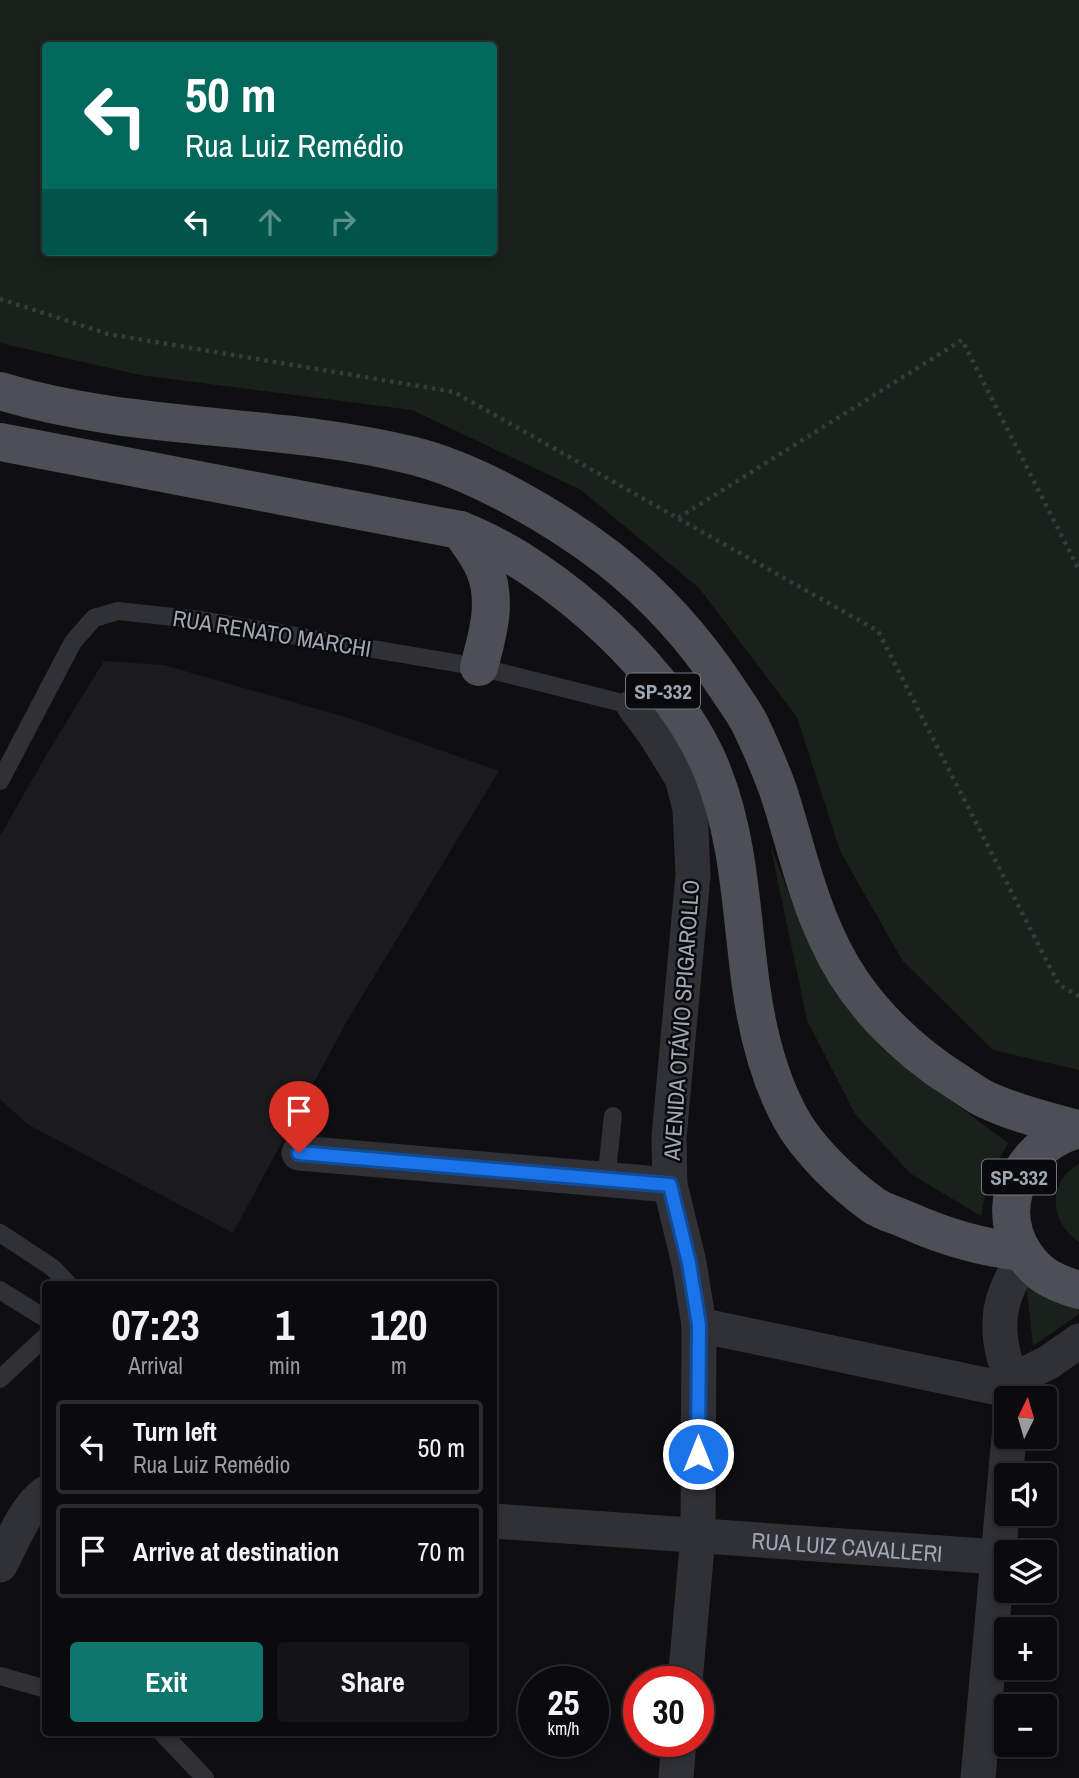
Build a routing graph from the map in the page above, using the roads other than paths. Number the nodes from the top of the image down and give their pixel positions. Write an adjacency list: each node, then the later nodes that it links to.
1 (0, 391): 9 (main road, SP-332)
2 (0, 442): 3 (main road, SP-332)
3 (460, 530): 4 (main road); 6 (main road, SP-332)
4 (479, 667): 5 (lane, RUA RENATO MARCHI); 7 (lane, RUA RENATO MARCHI)
5 (634, 706): 6 (street); 12 (street, AVENIDA OTÁVIO SPIGAROLLO)
6 (685, 720): 14 (main road, SP-332)
7 (0, 780)
8 (613, 1116): 11 (lane)
9 (1078, 1129): 14 (main road, SP-332)
10 (299, 1153): 11 (street)
11 (606, 1180): 12 (street)
12 (670, 1185): 19 (street, AVENIDA OTÁVIO SPIGAROLLO)
13 (0, 1233): 15 (lane)
14 (1024, 1253): 17 (main road); 24 (street)
15 (65, 1281)
16 (0, 1290): 18 (lane)
17 (1079, 1290)
18 (42, 1316)
19 (699, 1325): 23 (street); 29 (street, AVENIDA OTÁVIO SPIGAROLLO)
20 (42, 1340): 22 (lane)
21 (1079, 1340): 25 (street)
22 (0, 1379)
23 (994, 1386)
24 (1012, 1386)
25 (1018, 1386)
26 (1008, 1449): 30 (street)
27 (42, 1496): 32 (street)
28 (497, 1521): 29 (street, RUA LUIZ CAVALLERI)
29 (698, 1536): 31 (street, RUA LUIZ CAVALLERI); 34 (street, AVENIDA OTÁVIO SPIGAROLLO)
30 (999, 1540)
31 (994, 1557)
32 (0, 1565)
33 (994, 1592): 41 (street)
34 (686, 1666)
35 (0, 1676): 36 (lane)
36 (42, 1688)
37 (165, 1736): 39 (lane)
38 (678, 1757): 40 (street)
39 (205, 1778)
40 (676, 1778)
41 (978, 1778)

